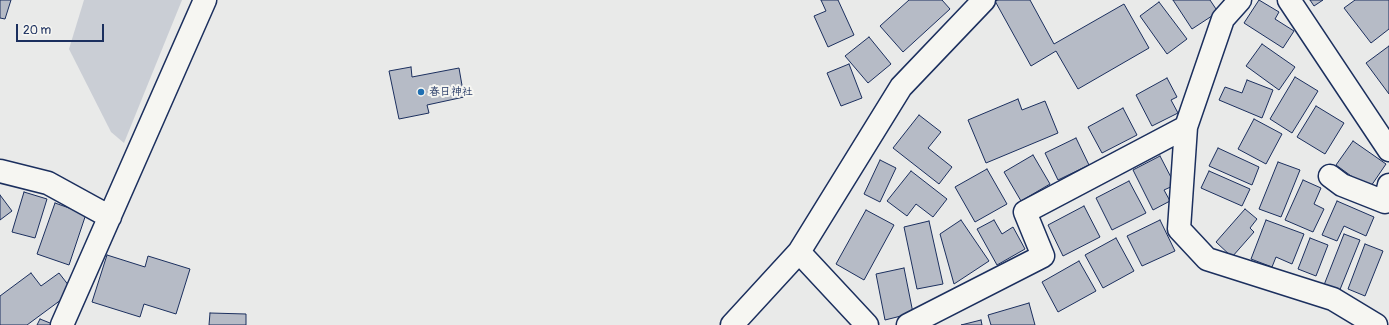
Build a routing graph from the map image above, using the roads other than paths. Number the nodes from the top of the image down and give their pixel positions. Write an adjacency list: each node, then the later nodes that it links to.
1 (205, 0): 10 (street)
2 (984, 0): 11 (street)
3 (1240, 0): 5 (street)
4 (1289, 0): 6 (street)
5 (1186, 127): 15 (street); 16 (street)
6 (1389, 150)
7 (0, 171): 10 (street)
8 (1330, 176): 9 (street)
9 (1389, 185)
10 (110, 216): 12 (street)
11 (799, 252): 13 (street); 14 (street)
12 (62, 325)
13 (732, 325)
14 (867, 325)
15 (908, 325)
16 (1376, 325)

